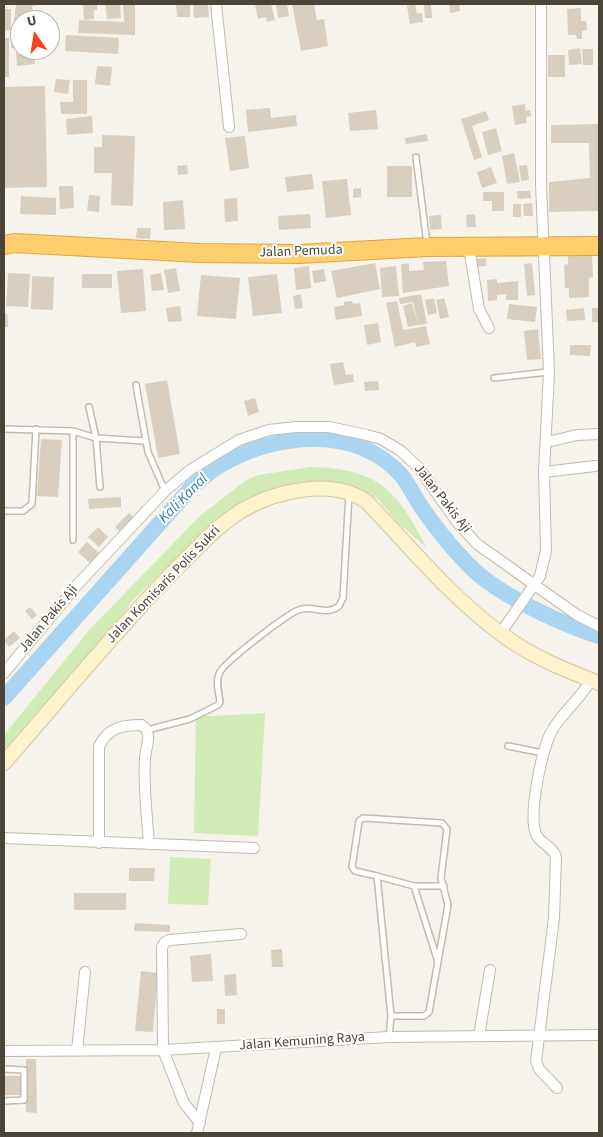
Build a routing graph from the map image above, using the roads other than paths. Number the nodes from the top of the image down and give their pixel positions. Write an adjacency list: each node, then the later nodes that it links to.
1 (216, 4): 3 (street)
2 (541, 4): 6 (street)
3 (229, 127)
4 (416, 157): 8 (lane)
5 (7, 243): 8 (highway, Jalan Pemuda)
6 (544, 246): 7 (highway, Jalan Pemuda); 9 (highway, Jalan Pemuda); 11 (street)
7 (599, 246)
8 (427, 247): 9 (highway, Jalan Pemuda)
9 (469, 248): 10 (street)
10 (489, 328)
11 (549, 372): 12 (lane); 21 (street)
12 (494, 378)
13 (136, 385): 20 (lane)
14 (89, 407): 19 (lane)
15 (4, 429): 16 (lane)
16 (36, 429): 17 (lane); 27 (lane)
17 (73, 430): 19 (lane); 28 (lane)
18 (599, 434): 21 (street)
19 (96, 438): 20 (lane); 24 (lane)
20 (145, 442): 26 (lane)
21 (547, 442): 23 (street)
22 (595, 466): 23 (street)
23 (544, 472): 29 (street)
24 (100, 487)
25 (349, 491): 31 (main road); 34 (lane); 37 (main road, Jalan Komisaris Polis Sukri)
26 (165, 492): 29 (street, Jalan Pakis Aji); 32 (street, Jalan Pakis Aji)
27 (4, 511)
28 (72, 540)
29 (535, 584): 30 (street, Jalan Pakis Aji); 31 (street)
30 (599, 626)
31 (503, 629): 33 (main road)
32 (4, 672)
33 (595, 682): 36 (street)
34 (147, 730): 39 (street); 40 (street)
35 (508, 746): 36 (lane)
36 (544, 753): 52 (street)
37 (4, 763)
38 (4, 838): 39 (street)
39 (99, 843): 40 (street)
40 (150, 844): 41 (street)
41 (254, 848)
42 (377, 876): 43 (lane); 44 (lane); 49 (lane)
43 (414, 886): 44 (lane); 46 (lane)
44 (444, 886): 46 (lane)
45 (241, 934): 55 (street)
46 (439, 964): 49 (lane)
47 (490, 970): 51 (street)
48 (85, 972): 57 (street)
49 (391, 1016): 53 (lane)
50 (599, 1035): 52 (street, Jalan Kemuning Raya)
51 (480, 1036): 52 (street, Jalan Kemuning Raya); 53 (street, Jalan Kemuning Raya)
52 (540, 1036): 59 (street)
53 (389, 1037): 54 (street, Jalan Kemuning Raya)
54 (216, 1048): 55 (street, Jalan Kemuning Raya); 61 (street)
55 (162, 1050): 57 (street, Jalan Kemuning Raya); 61 (street)
56 (4, 1051): 57 (street, Jalan Kemuning Raya)
57 (77, 1051)
58 (4, 1070): 60 (lane)
59 (557, 1088)
60 (4, 1100)
61 (198, 1128)

